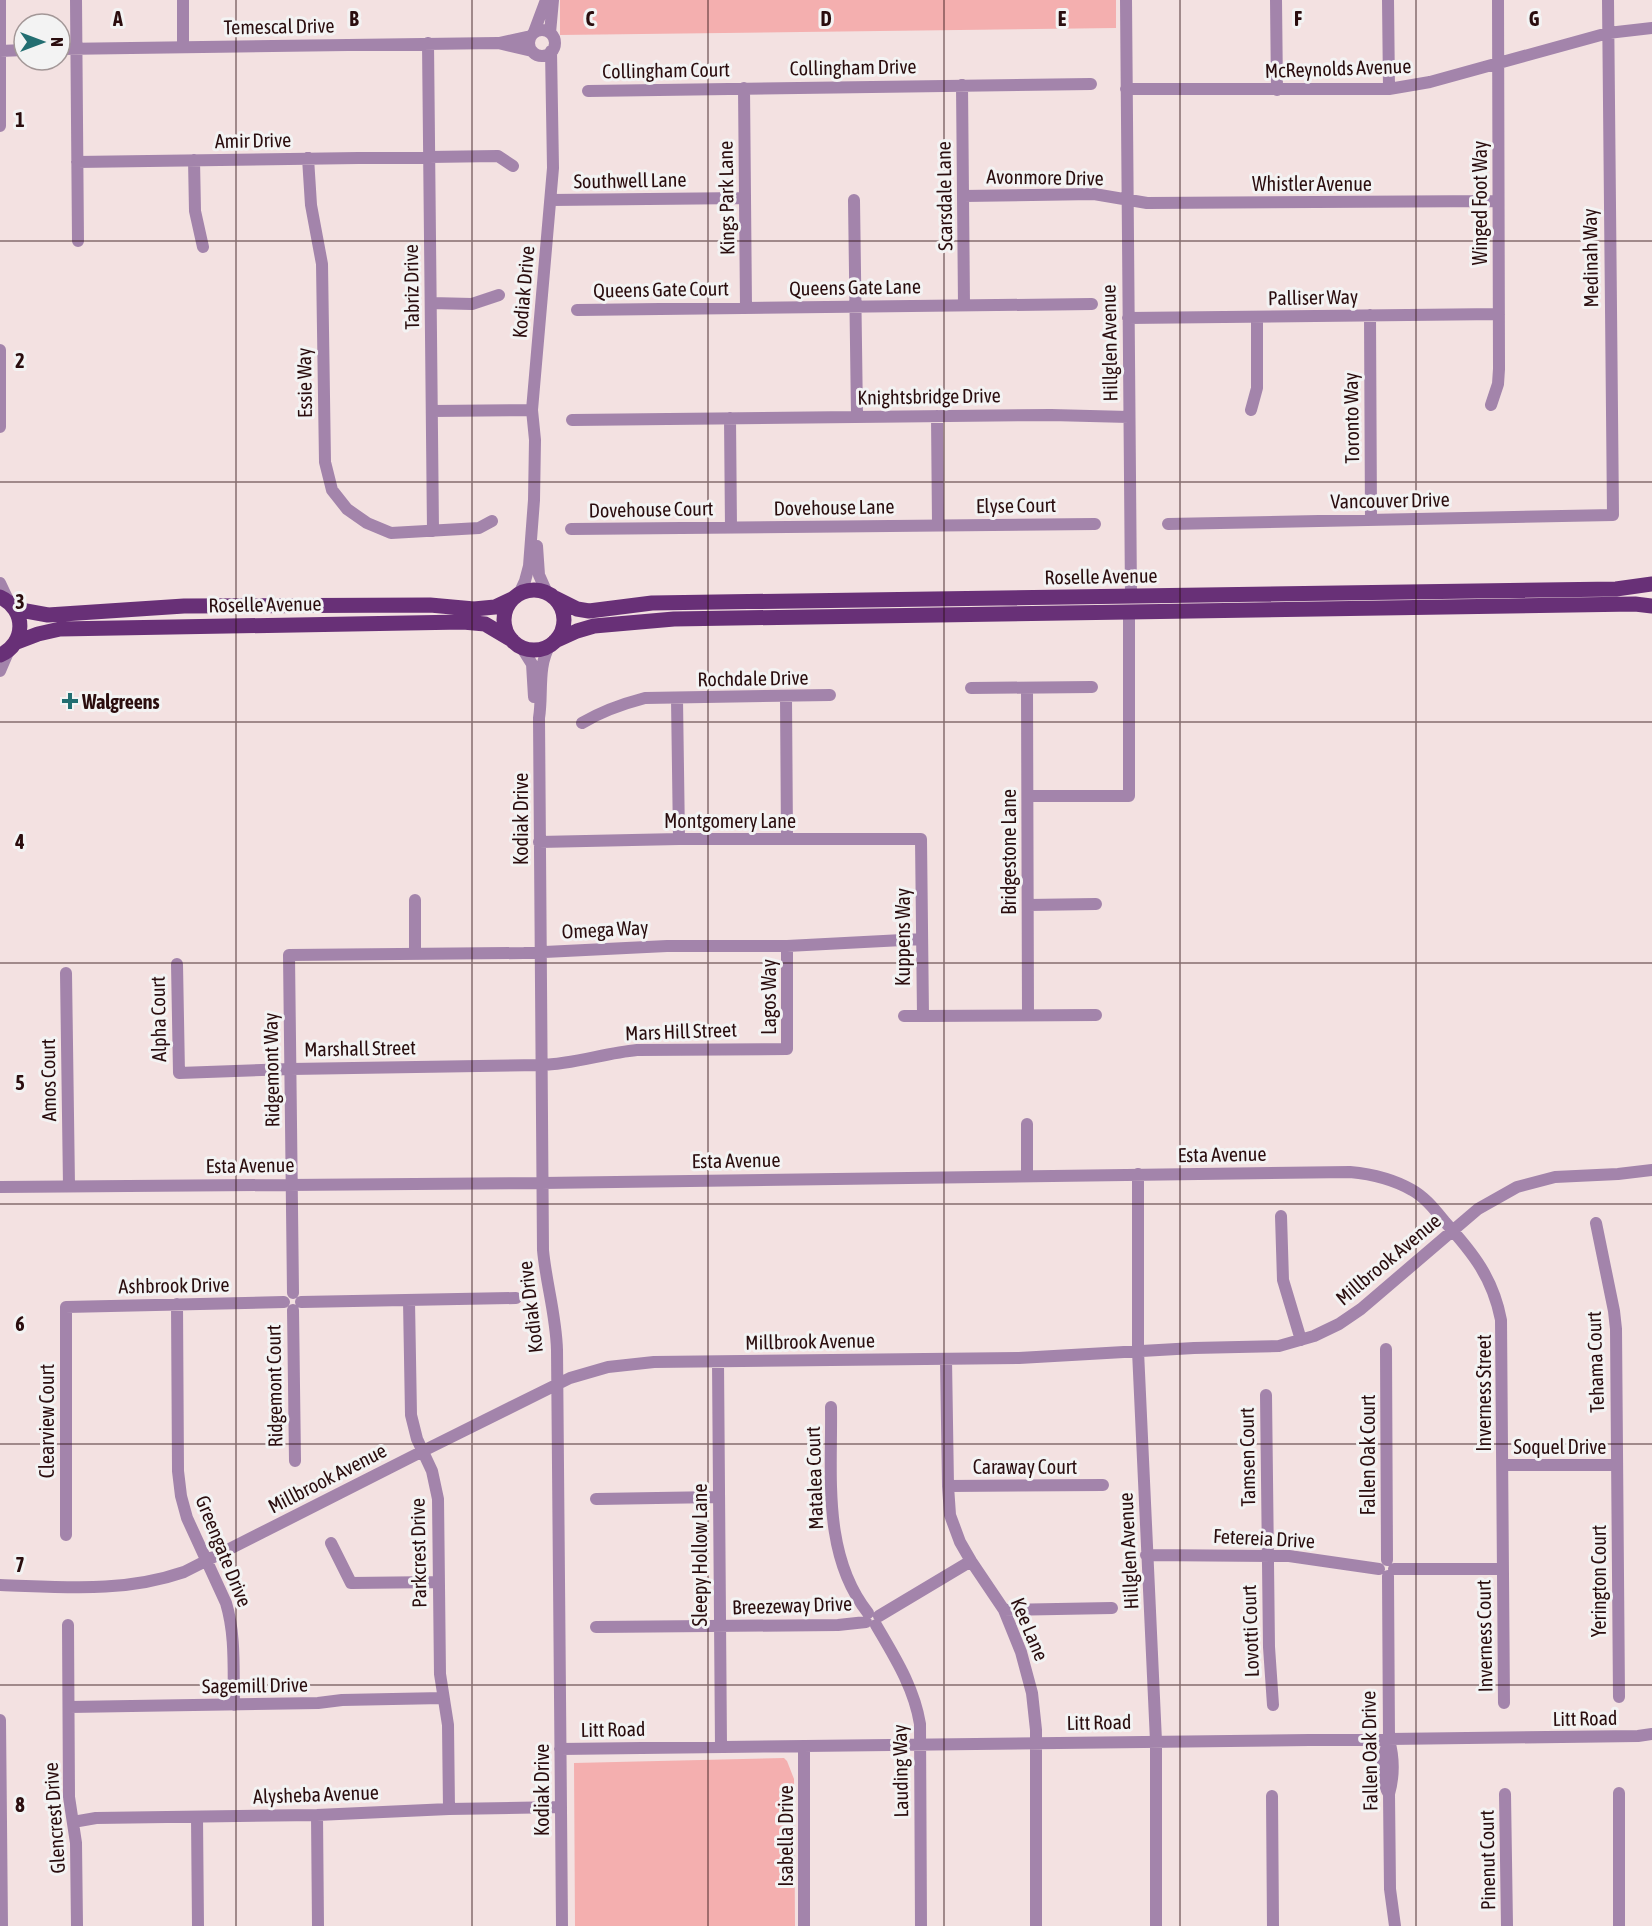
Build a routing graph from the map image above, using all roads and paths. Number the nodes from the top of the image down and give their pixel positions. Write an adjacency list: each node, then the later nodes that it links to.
1 (0, 0): 20 (street)
2 (76, 0): 19 (street)
3 (183, 0): 17 (street)
4 (546, 0): 14 (street)
5 (553, 0): 12 (street)
6 (1126, 0): 28 (street, Hillglen Avenue)
7 (1276, 0): 31 (street)
8 (1388, 0): 29 (street)
9 (1498, 0): 23 (street, Winged Foot Way)
10 (1608, 0): 13 (street, Medinah Way)
11 (1652, 28): 13 (street, McReynolds Avenue)
12 (550, 33): 14 (street); 21 (street)
13 (1608, 33): 23 (street, McReynolds Avenue); 69 (street, Medinah Way)
14 (532, 34): 16 (street, Temescal Drive); 22 (street)
15 (428, 43): 16 (street, Temescal Drive); 17 (street, Temescal Drive); 33 (street, Tabriz Drive)
16 (498, 43): 22 (street, Temescal Drive)
17 (183, 47): 19 (street, Temescal Drive)
18 (72, 49): 19 (street, Temescal Drive)
19 (76, 49): 36 (street)
20 (0, 51): 32 (street)
21 (551, 51): 22 (street); 26 (street, Kodiak Drive)
22 (534, 53): 26 (street, Kodiak Drive)
23 (1499, 62): 29 (street, McReynolds Avenue); 43 (street, Winged Foot Way)
24 (1091, 84): 25 (street, Collingham Drive)
25 (962, 85): 27 (street, Collingham Drive); 38 (street, Scarsdale Lane)
26 (550, 87): 41 (street, Kodiak Drive)
27 (744, 88): 30 (street, Collingham Court); 39 (street, Kings Park Lane)
28 (1126, 89): 31 (street, McReynolds Avenue); 40 (street, Hillglen Avenue)
29 (1389, 89): 31 (street, McReynolds Avenue)
30 (588, 90)
31 (1277, 90)
32 (0, 126)
33 (430, 156): 34 (street, Amir Drive); 37 (street, Amir Drive); 47 (street, Tabriz Drive)
34 (308, 158): 35 (street, Amir Drive); 77 (street, Essie Way)
35 (194, 160): 36 (street, Amir Drive); 45 (street)
36 (77, 162): 44 (street)
37 (513, 166)
38 (963, 195): 40 (street, Avonmore Drive); 49 (street, Scarsdale Lane)
39 (745, 198): 41 (street, Southwell Lane); 51 (street, Kings Park Lane)
40 (1127, 198): 43 (street, Whistler Avenue); 56 (street, Hillglen Avenue)
41 (551, 200): 59 (street, Kodiak Drive)
42 (854, 200): 50 (street)
43 (1498, 201): 53 (street, Winged Foot Way)
44 (78, 241)
45 (203, 247)
46 (499, 295): 47 (street)
47 (431, 303): 61 (street, Tabriz Drive)
48 (1092, 304): 49 (street, Queens Gate Lane)
49 (964, 306): 50 (street, Queens Gate Lane)
50 (855, 307): 51 (street, Queens Gate Lane); 62 (street)
51 (746, 308): 52 (street, Queens Gate Court)
52 (577, 310)
53 (1499, 314): 54 (street, Palliser Way); 58 (street, Winged Foot Way)
54 (1370, 315): 55 (street, Palliser Way); 70 (street, Toronto Way)
55 (1257, 317): 56 (street, Palliser Way); 60 (street)
56 (1128, 318): 64 (street, Hillglen Avenue)
57 (0, 350): 67 (street)
58 (1491, 405)
59 (532, 410): 61 (street); 68 (street, Kodiak Drive)
60 (1251, 410)
61 (432, 411): 77 (street, Tabriz Drive)
62 (857, 416): 63 (street, Knightsbridge Drive); 65 (street, Knightsbridge Drive)
63 (937, 416): 64 (street, Knightsbridge Drive); 74 (street)
64 (1129, 417): 82 (street, Hillglen Avenue)
65 (730, 418): 66 (street, Knightsbridge Drive); 75 (street)
66 (572, 420)
67 (0, 427)
68 (534, 500): 80 (street, Kodiak Drive); 81 (street, Kodiak Drive)
69 (1613, 515): 70 (street, Vancouver Drive)
70 (1371, 520): 73 (street, Vancouver Drive)
71 (492, 521): 77 (street, Essie Way)
72 (1095, 524): 74 (street, Elyse Court)
73 (1168, 524)
74 (938, 525): 75 (street, Dovehouse Lane)
75 (731, 528): 76 (street, Dovehouse Court)
76 (571, 530)
77 (434, 531)
78 (0, 583): 83 (street)
79 (1652, 584): 82 (main road, Roselle Avenue)
80 (516, 596): 81 (main road); 83 (main road, Roselle Avenue); 88 (main road)
81 (551, 596): 82 (main road, Roselle Avenue); 87 (main road)
82 (1131, 596): 86 (main road)
83 (8, 603): 89 (main road)
84 (1652, 606): 85 (main road, Roselle Avenue)
85 (1129, 613): 86 (main road, Roselle Avenue); 99 (street)
86 (1040, 614): 87 (main road, Roselle Avenue)
87 (553, 643): 88 (main road); 97 (street, Kodiak Drive)
88 (517, 644): 89 (main road, Roselle Avenue); 97 (street, Kodiak Drive)
89 (9, 649): 90 (street)
90 (0, 671)
91 (1092, 687): 93 (street)
92 (971, 688): 93 (street)
93 (1027, 688): 99 (street, Bridgestone Lane)
94 (830, 695): 95 (street, Rochdale Drive)
95 (786, 697): 96 (street, Rochdale Drive); 101 (street)
96 (677, 699): 98 (street, Rochdale Drive); 100 (street)
97 (539, 718): 103 (street, Kodiak Drive)
98 (582, 723)
99 (1028, 796): 106 (street, Bridgestone Lane)
100 (679, 839): 101 (street, Montgomery Lane); 103 (street, Montgomery Lane)
101 (787, 839): 102 (street, Montgomery Lane)
102 (921, 839): 107 (street, Kuppens Way)
103 (539, 842): 109 (street, Kodiak Drive)
104 (415, 900): 110 (street)
105 (1096, 904): 106 (street)
106 (1028, 905): 114 (street, Bridgestone Lane)
107 (922, 939): 108 (street, Omega Way); 117 (street, Kuppens Way)
108 (787, 946): 109 (street, Omega Way); 118 (street, Lagos Way)
109 (540, 952): 110 (street, Omega Way); 119 (street, Kodiak Drive)
110 (415, 953): 111 (street, Omega Way)
111 (289, 955): 120 (street, Ridgemont Way)
112 (177, 964): 121 (street, Alpha Court)
113 (66, 973): 130 (street, Amos Court)
114 (1028, 1015): 115 (street); 117 (street)
115 (1096, 1015)
116 (904, 1016): 117 (street)
117 (923, 1016)
118 (787, 1049): 119 (street, Mars Hill Street)
119 (541, 1065): 120 (street, Marshall Street); 128 (street, Kodiak Drive)
120 (291, 1069): 121 (street, Marshall Street); 129 (street, Ridgemont Way)
121 (178, 1073)
122 (1027, 1124): 126 (street)
123 (1652, 1170): 125 (street, Millbrook Avenue)
124 (1138, 1174): 126 (street, Esta Avenue); 134 (street, Esta Avenue); 142 (street, Hillglen Avenue)
125 (1618, 1174): 127 (street, Millbrook Avenue); 134 (street, Millbrook Avenue)
126 (1027, 1176): 128 (street, Esta Avenue)
127 (1652, 1179)
128 (542, 1183): 129 (street, Esta Avenue); 145 (street, Kodiak Drive)
129 (292, 1184): 130 (street, Esta Avenue); 137 (street, Ridgemont Court)
130 (69, 1186): 131 (street, Esta Avenue)
131 (0, 1187)
132 (1281, 1216): 140 (street)
133 (1596, 1223): 150 (street, Tehama Court)
134 (1453, 1230): 140 (street, Millbrook Avenue); 151 (street, Inverness Street)
135 (516, 1298): 136 (street, Ashbrook Drive)
136 (409, 1301): 137 (street, Ashbrook Drive); 148 (street, Parkcrest Drive)
137 (293, 1302): 138 (street, Ashbrook Drive); 149 (street, Ridgemont Court)
138 (177, 1304): 139 (street, Ashbrook Drive); 161 (street, Greengate Drive)
139 (66, 1307): 156 (street, Clearview Court)
140 (1301, 1340): 142 (street, Millbrook Avenue)
141 (1386, 1349): 162 (street, Fallen Oak Court)
142 (1138, 1352): 143 (street, Millbrook Avenue); 158 (street, Hillglen Avenue)
143 (946, 1359): 144 (street, Millbrook Avenue); 153 (street, Kee Lane)
144 (718, 1362): 145 (street, Millbrook Avenue); 154 (street, Sleepy Hollow Lane)
145 (556, 1385): 148 (street, Millbrook Avenue); 188 (street, Kodiak Drive)
146 (1266, 1395): 159 (street, Tamsen Court)
147 (831, 1407): 168 (street, Matalea Court)
148 (423, 1451): 161 (street, Millbrook Avenue); 164 (street, Parkcrest Drive)
149 (295, 1461)
150 (1617, 1465): 151 (street, Soquel Drive); 172 (street, Yerington Court)
151 (1503, 1466): 163 (street, Inverness Street)
152 (1103, 1485): 153 (street, Caraway Court)
153 (948, 1486): 160 (street, Kee Lane)
154 (718, 1497): 155 (street); 170 (street, Sleepy Hollow Lane)
155 (596, 1499)
156 (66, 1535)
157 (331, 1543): 164 (street)
158 (1146, 1555): 159 (street, Fetereia Drive); 183 (street, Hillglen Avenue)
159 (1268, 1555): 162 (street, Fetereia Drive); 176 (street, Lovotti Court)
160 (971, 1561): 167 (street, Kee Lane); 168 (street, Breezeway Drive)
161 (206, 1562): 165 (street, Millbrook Avenue); 175 (street, Greengate Drive)
162 (1387, 1569): 163 (street, Fetereia Drive); 181 (street, Fallen Oak Drive)
163 (1502, 1569): 174 (street, Inverness Court)
164 (439, 1582): 173 (street, Parkcrest Drive)
165 (0, 1585)
166 (1112, 1608): 167 (street)
167 (1004, 1610): 184 (street, Kee Lane)
168 (872, 1619): 170 (street, Breezeway Drive); 185 (street, Lauding Way)
169 (68, 1625): 177 (street, Glencrest Drive)
170 (719, 1626): 171 (street, Breezeway Drive); 187 (street, Sleepy Hollow Lane)
171 (596, 1627)
172 (1619, 1697)
173 (443, 1698): 175 (street, Sagemill Drive); 193 (street, Parkcrest Drive)
174 (1504, 1703)
175 (234, 1705): 177 (street, Sagemill Drive)
176 (1273, 1705)
177 (69, 1707): 196 (street, Glencrest Drive)
178 (0, 1720): 197 (street)
179 (1652, 1734): 180 (street, Litt Road)
180 (1638, 1737): 181 (street, Litt Road); 182 (street, Litt Road)
181 (1389, 1740): 183 (street, Litt Road); 207 (street, Fallen Oak Drive)
182 (1652, 1740)
183 (1156, 1741): 184 (street, Litt Road); 205 (street, Hillglen Avenue)
184 (1036, 1743): 185 (street, Litt Road); 204 (street, Kee Lane)
185 (921, 1745): 186 (street, Litt Road); 203 (street, Lauding Way)
186 (804, 1746): 187 (street, Litt Road); 202 (street, Isabella Drive)
187 (721, 1747): 188 (street, Litt Road)
188 (560, 1749): 192 (street, Kodiak Drive)
189 (1619, 1793): 209 (street)
190 (1505, 1794): 208 (street, Pinenut Court)
191 (1272, 1796): 206 (street)
192 (561, 1807): 193 (street, Alysheba Avenue); 201 (street, Kodiak Drive)
193 (449, 1809): 194 (street, Alysheba Avenue)
194 (317, 1815): 195 (street, Alysheba Avenue); 200 (street)
195 (197, 1816): 196 (street, Alysheba Avenue); 199 (street)
196 (73, 1822): 198 (street, Glencrest Drive)
197 (2, 1926)
198 (78, 1926)
199 (198, 1926)
200 (318, 1926)
201 (562, 1926)
202 (804, 1926)
203 (921, 1926)
204 (1036, 1926)
205 (1156, 1926)
206 (1273, 1926)
207 (1395, 1926)
208 (1507, 1926)
209 (1619, 1926)

